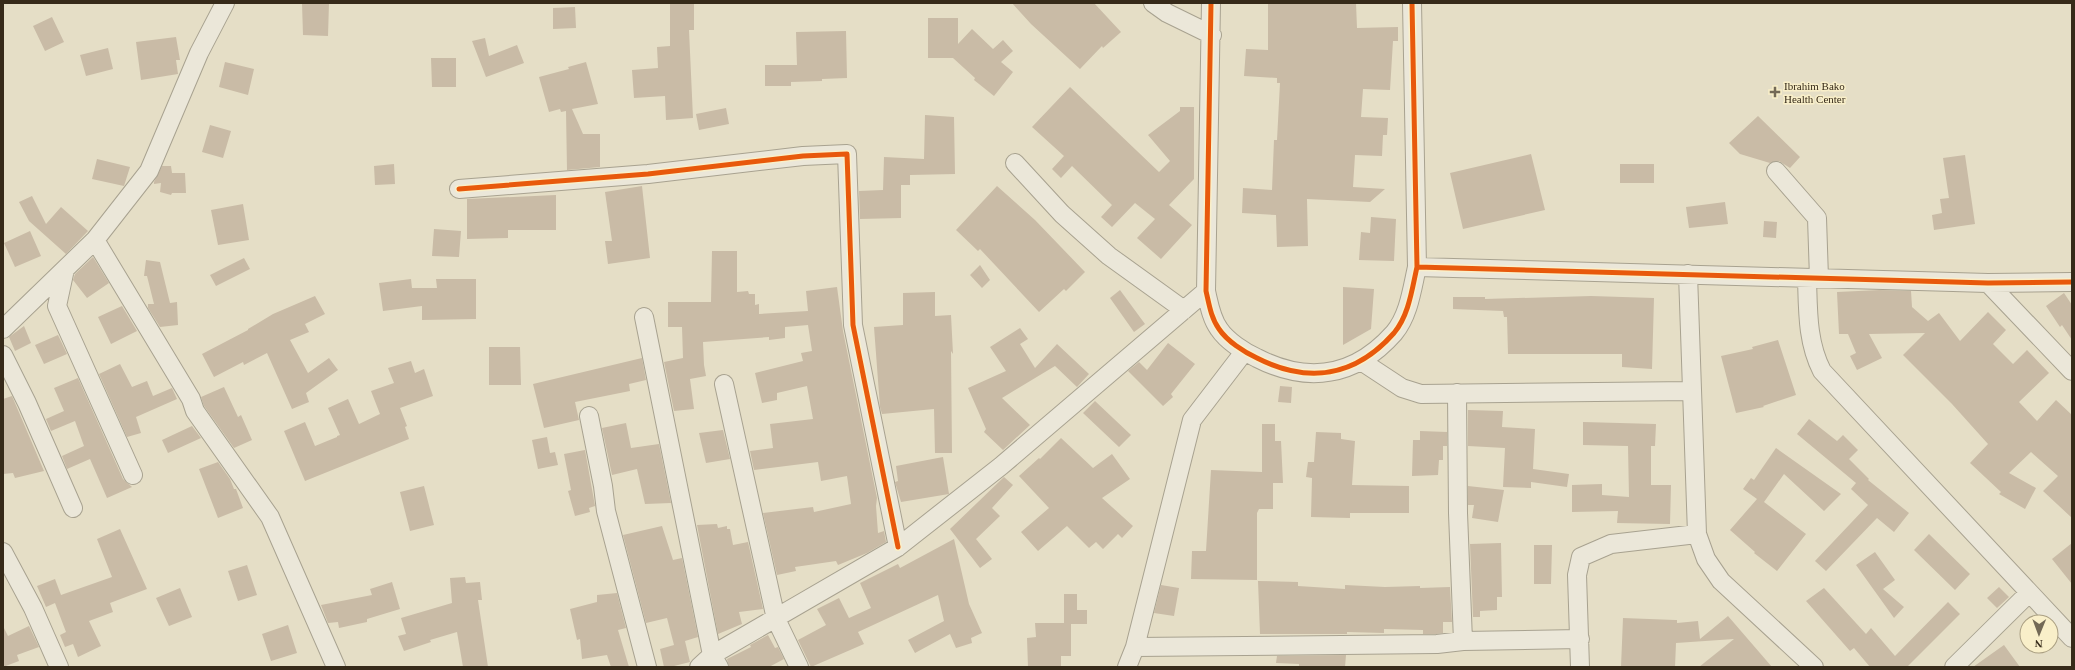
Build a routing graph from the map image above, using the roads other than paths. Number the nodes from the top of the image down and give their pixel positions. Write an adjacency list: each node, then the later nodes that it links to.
1 (225, 3): 9 (street)
2 (1153, 3): 5 (street)
3 (1211, 3): 5 (street)
4 (1412, 3): 10 (street)
5 (1212, 35): 16 (street)
6 (1015, 163): 17 (street)
7 (1776, 171): 13 (street)
8 (459, 189): 31 (street)
9 (95, 240): 11 (street); 41 (street)
10 (1417, 267): 12 (street); 22 (street)
11 (65, 269): 19 (street); 28 (street)
12 (1688, 274): 13 (street); 25 (street)
13 (1813, 278): 15 (street); 33 (street)
14 (2072, 282): 15 (street)
15 (1988, 283): 23 (street)
16 (1206, 291): 17 (street); 20 (street)
17 (1184, 310): 31 (street)
18 (644, 317): 39 (street)
19 (3, 329)
20 (1244, 352): 22 (street); 38 (street)
21 (3, 355): 29 (street)
22 (1361, 361): 26 (street)
23 (2072, 371)
24 (724, 384): 34 (street)
25 (1692, 391): 26 (street); 30 (street)
26 (1456, 393): 37 (street)
27 (589, 416): 42 (street)
28 (133, 475)
29 (73, 508)
30 (1698, 534): 36 (street); 47 (street)
31 (898, 547): 34 (street)
32 (3, 552): 40 (street)
33 (2029, 592): 35 (street); 48 (street)
34 (776, 619): 39 (street); 44 (street)
35 (2072, 638)
36 (1580, 639): 37 (street); 46 (street)
37 (1463, 641): 38 (street)
38 (1135, 647): 45 (street)
39 (716, 661): 43 (street)
40 (59, 667)
41 (336, 667)
42 (647, 667)
43 (699, 667)
44 (799, 667)
45 (1127, 667)
46 (1580, 667)
47 (1814, 667)
48 (1954, 667)

